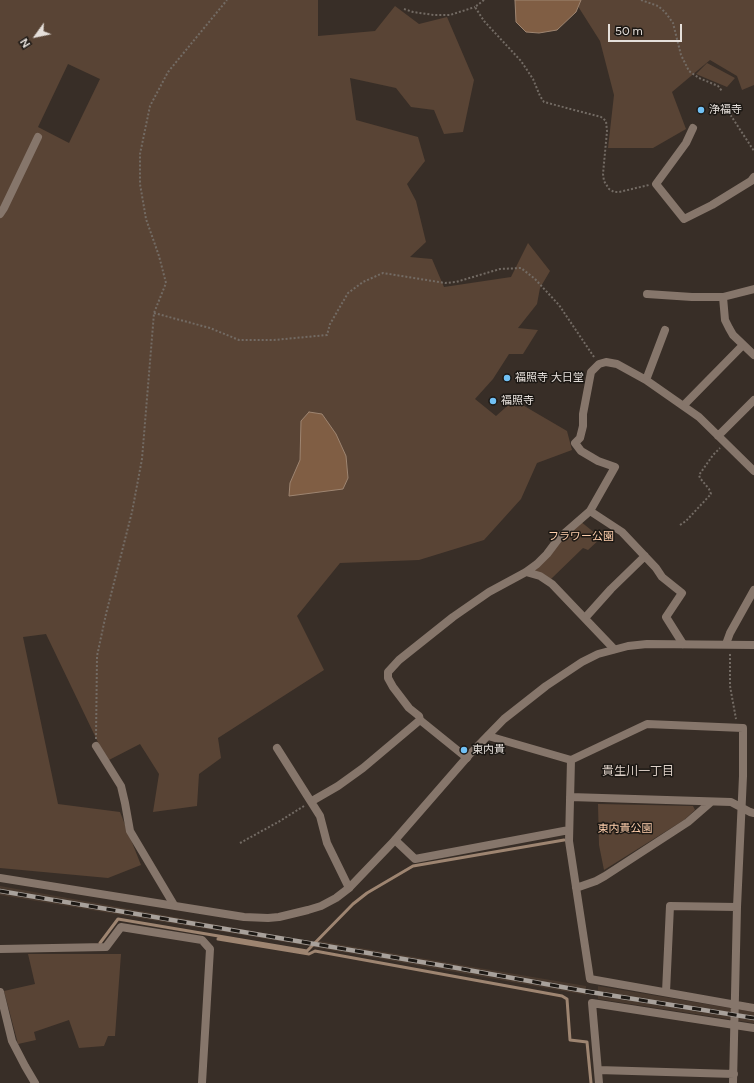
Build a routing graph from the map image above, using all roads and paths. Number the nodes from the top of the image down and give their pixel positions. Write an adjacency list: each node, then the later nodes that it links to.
1 (227, 0): 17 (path)
2 (484, 0): 4 (path)
3 (640, 0): 6 (path)
4 (475, 7): 5 (path); 12 (path)
5 (404, 9)
6 (722, 90)
7 (724, 105): 10 (path)
8 (693, 128): 12 (street)
9 (38, 137): 13 (street)
10 (754, 151)
11 (753, 181): 12 (street)
12 (657, 186)
13 (0, 214)
14 (754, 289): 16 (street)
15 (648, 294): 16 (street)
16 (723, 297): 19 (street)
17 (154, 313): 21 (path); 41 (path)
18 (665, 330): 22 (street)
19 (743, 345): 20 (street); 24 (street)
20 (754, 356)
21 (599, 364): 22 (street); 28 (street)
22 (646, 380): 24 (street)
23 (754, 400): 25 (street)
24 (683, 406): 25 (street)
25 (718, 436): 26 (street)
26 (726, 444): 27 (street); 29 (path)
27 (753, 467)
28 (590, 511): 30 (street); 31 (street)
29 (680, 525)
30 (645, 556): 33 (street); 34 (street)
31 (526, 572): 33 (street); 38 (street)
32 (754, 590): 35 (street)
33 (585, 618): 37 (street)
34 (683, 644): 35 (street); 37 (street)
35 (728, 644): 36 (street); 39 (path)
36 (754, 645)
37 (614, 649): 40 (street)
38 (420, 720): 43 (street); 46 (street)
39 (735, 728): 44 (street); 48 (street)
40 (488, 736): 43 (street); 44 (street)
41 (96, 746): 56 (street)
42 (277, 748): 46 (street)
43 (467, 758): 51 (street)
44 (571, 760): 45 (street)
45 (570, 797): 47 (street); 50 (street)
46 (312, 801): 52 (path); 54 (street)
47 (711, 802): 48 (street); 55 (street)
48 (741, 807): 49 (street); 57 (street)
49 (754, 813)
50 (569, 830): 51 (street); 55 (street)
51 (395, 840): 54 (street)
52 (240, 842)
53 (0, 878): 56 (street)
54 (349, 888): 56 (street)
55 (576, 888): 60 (street)
56 (174, 905)
57 (738, 907): 60 (street); 61 (street)
58 (0, 949): 69 (street)
59 (0, 992): 63 (street)
60 (666, 992): 61 (street)
61 (735, 1006): 62 (street); 64 (street)
62 (754, 1008)
63 (3, 1015): 68 (street)
64 (734, 1025): 65 (street); 66 (street); 67 (street)
65 (754, 1028)
66 (598, 1070): 67 (street); 70 (street)
67 (733, 1079)
68 (34, 1083)
69 (202, 1083)
70 (599, 1083)

